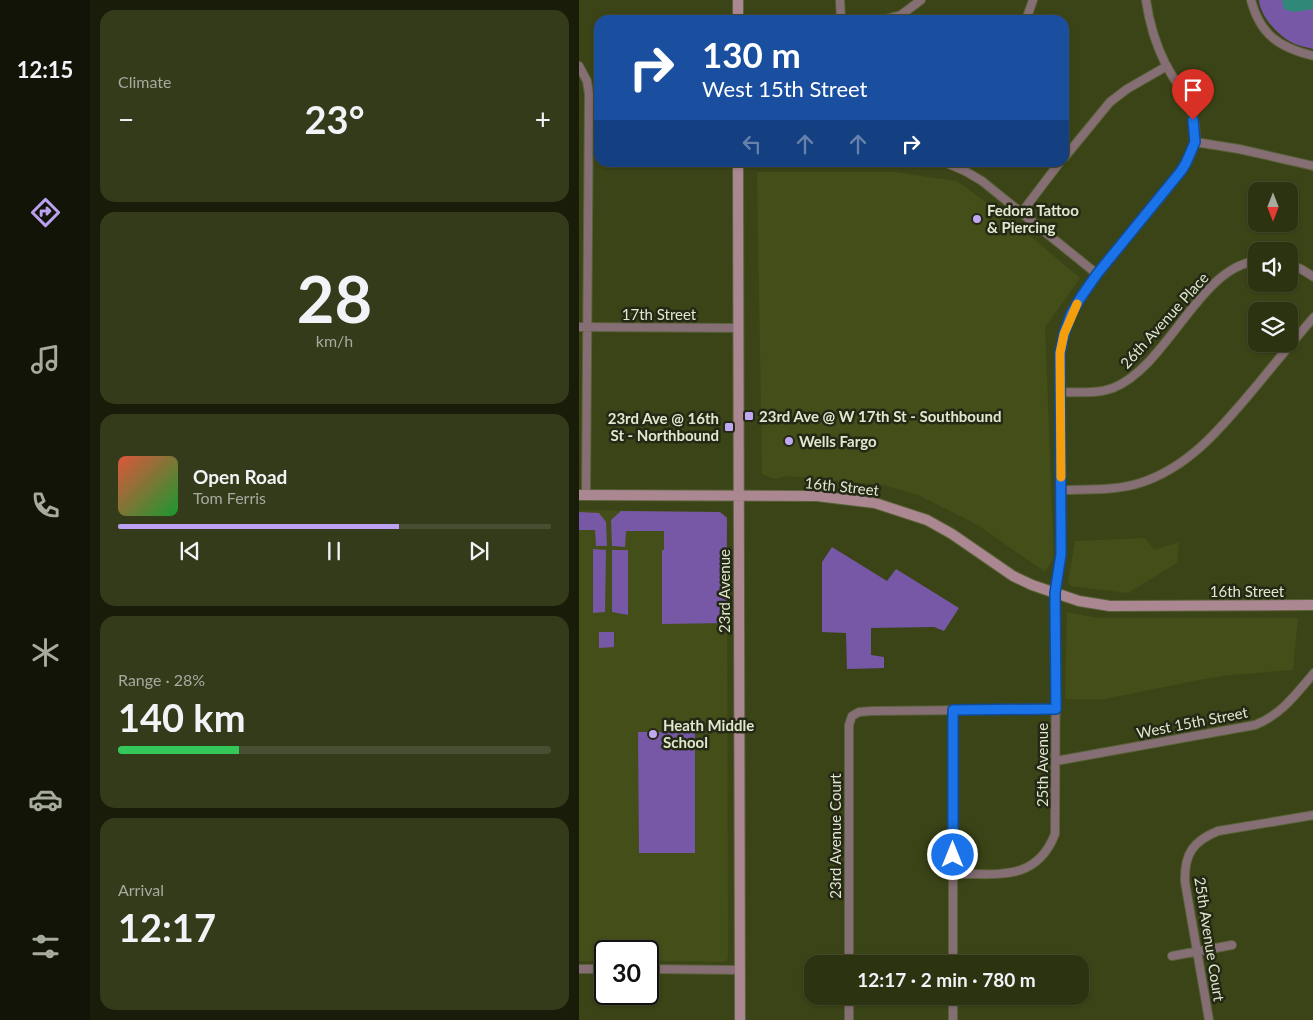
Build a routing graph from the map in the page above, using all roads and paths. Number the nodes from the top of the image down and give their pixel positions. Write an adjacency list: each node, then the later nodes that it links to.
1 (738, 0): 7 (main road)
2 (841, 0): 8 (street)
3 (921, 0): 9 (street)
4 (1033, 0): 10 (street)
5 (1146, 0): 13 (street)
6 (1251, 0): 11 (street)
7 (738, 15)
8 (841, 15)
9 (901, 15)
10 (1028, 15)
11 (1313, 56)
12 (579, 66): 17 (street)
13 (1167, 66): 14 (street); 15 (street)
14 (1195, 142): 18 (street); 25 (street, 25th Avenue)
15 (1069, 152)
16 (579, 156): 17 (street)
17 (589, 156): 29 (street)
18 (1313, 166)
19 (738, 167): 30 (main road, 23rd Avenue)
20 (956, 167): 22 (street)
21 (1056, 167): 22 (street)
22 (1021, 212): 25 (street)
23 (1248, 263): 31 (street, 26th Avenue Place)
24 (1298, 268): 26 (street)
25 (1097, 274): 31 (street, 25th Avenue)
26 (1313, 277)
27 (1313, 317): 32 (street)
28 (579, 327): 29 (street, 17th Street)
29 (588, 327): 30 (street, 17th Street); 33 (street)
30 (738, 328): 34 (main road, 23rd Avenue)
31 (1060, 392): 32 (street, 25th Avenue)
32 (1061, 490): 35 (street, 25th Avenue)
33 (583, 495): 34 (main road, 16th Street)
34 (739, 495): 35 (main road, 16th Street); 51 (main road, 23rd Avenue)
35 (1055, 593): 36 (main road, 16th Street); 38 (street, 25th Avenue)
36 (1313, 605)
37 (1313, 673): 40 (street, West 15th Street)
38 (1056, 709): 39 (street); 40 (street, 25th Avenue)
39 (953, 710): 42 (street); 45 (street, 23rd Avenue Court)
40 (1056, 761): 42 (street, 25th Avenue)
41 (1313, 815): 44 (street, 25th Avenue Court)
42 (953, 874): 46 (street)
43 (1232, 945): 44 (street)
44 (1197, 951): 47 (street); 57 (street, 25th Avenue Court)
45 (849, 955)
46 (953, 955)
47 (1172, 956)
48 (579, 969): 49 (street)
49 (594, 969)
50 (659, 969): 51 (street)
51 (739, 970): 54 (main road, 23rd Avenue)
52 (849, 1005): 55 (street)
53 (953, 1005): 56 (street)
54 (739, 1020)
55 (849, 1020)
56 (953, 1020)
57 (1209, 1020)

